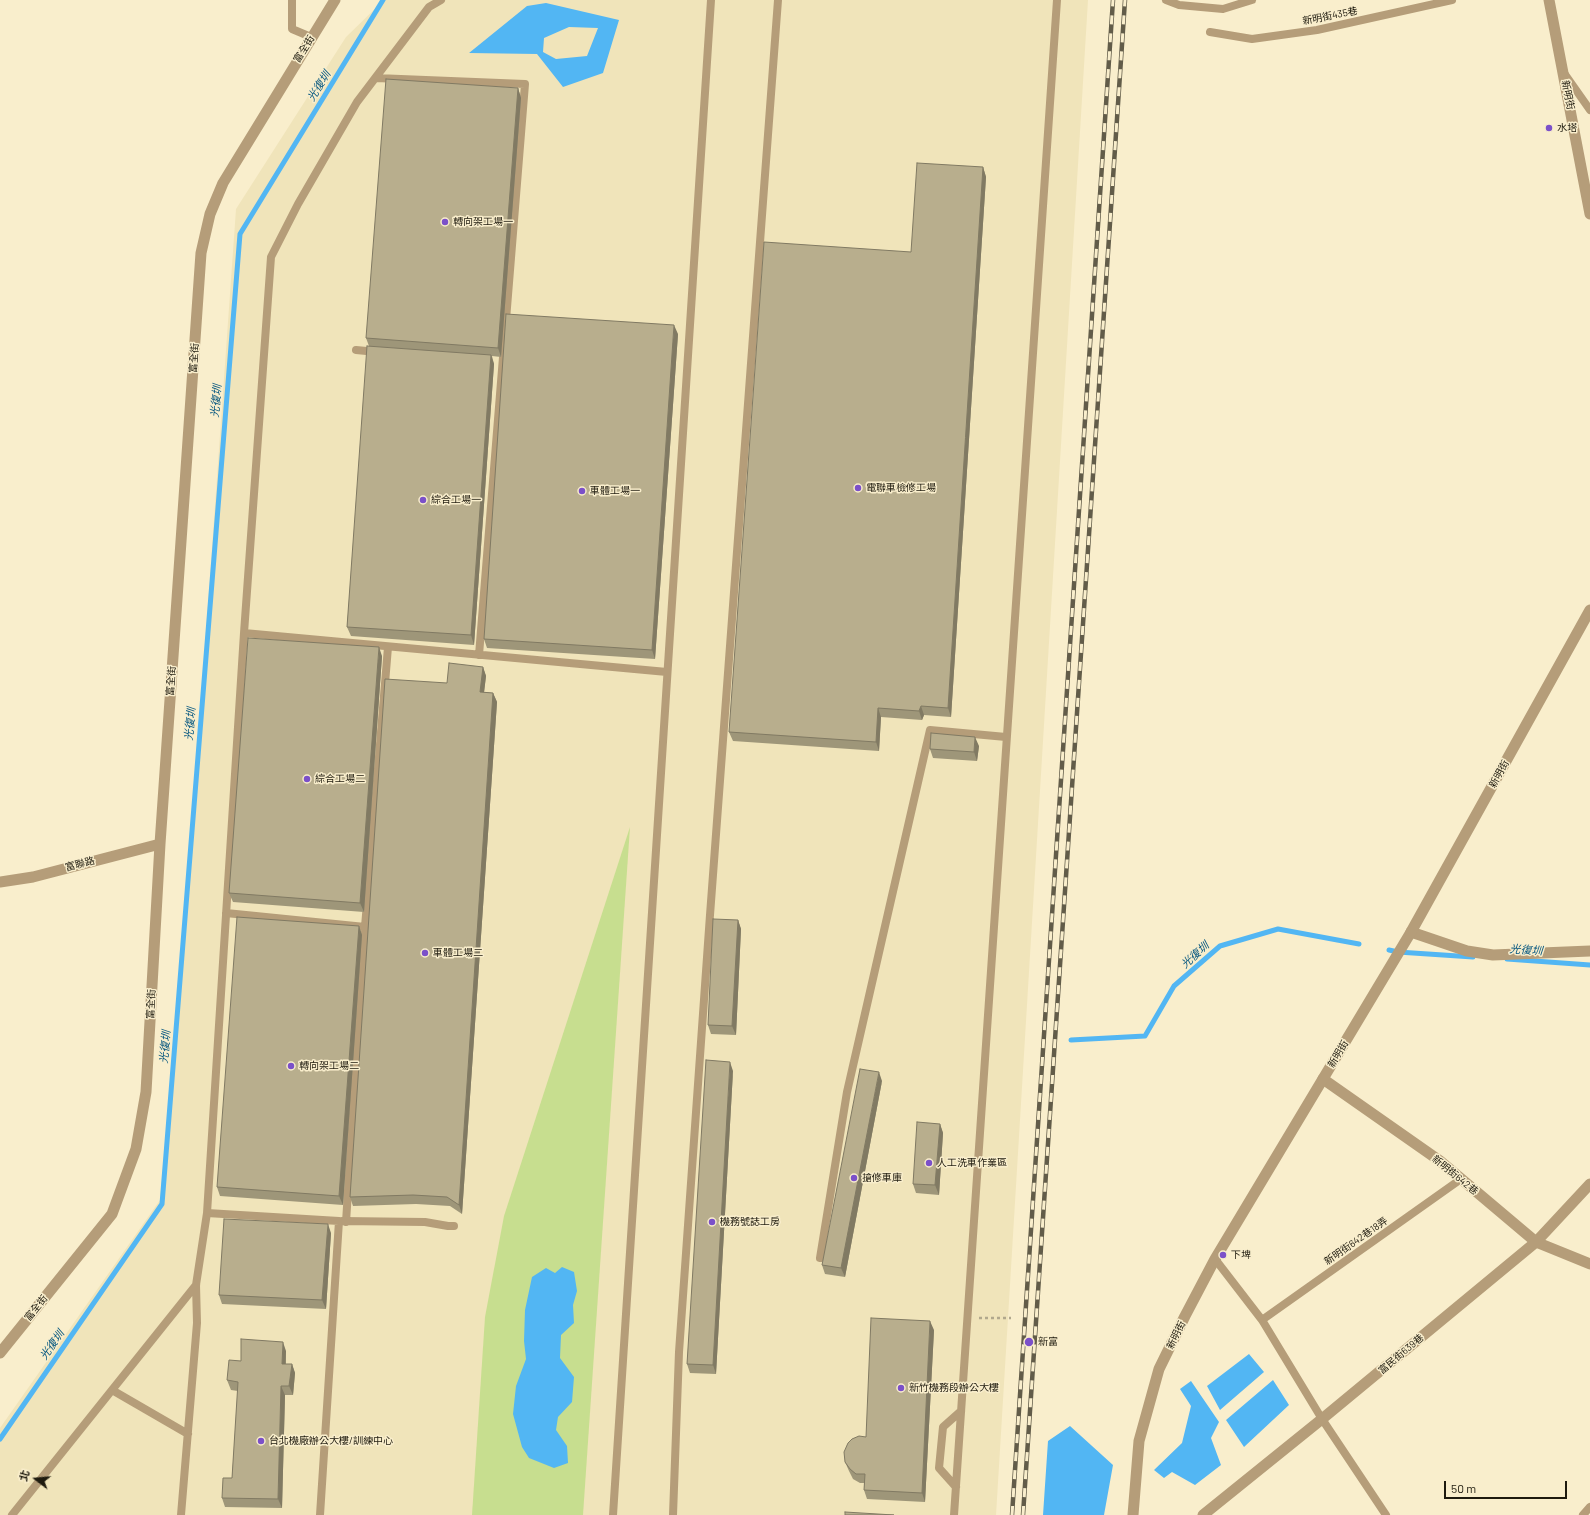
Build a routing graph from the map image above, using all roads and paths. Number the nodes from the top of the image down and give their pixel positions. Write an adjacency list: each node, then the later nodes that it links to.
1 (292, 0): 12 (lane)
2 (335, 0): 12 (street, 富全街)
3 (441, 0): 14 (lane)
4 (711, 0): 23 (lane)
5 (778, 0): 56 (lane)
6 (1057, 0): 24 (lane)
7 (1166, 0): 8 (lane)
8 (1252, 0)
9 (1452, 0): 11 (lane, 新明街435巷)
10 (1549, 0): 13 (street, 新明街)
11 (1210, 32)
12 (311, 37): 25 (street, 富全街)
13 (1564, 73): 15 (lane); 16 (street, 新明街)
14 (376, 78): 20 (lane); 22 (lane)
15 (1590, 110)
16 (1590, 214)
17 (356, 350): 18 (lane)
18 (387, 352)
19 (1590, 610): 29 (street, 新明街)
20 (244, 634): 21 (lane); 27 (lane)
21 (388, 647): 22 (lane); 28 (lane)
22 (479, 655): 23 (lane)
23 (667, 672): 55 (lane)
24 (1006, 737): 38 (lane); 42 (lane)
25 (160, 844): 26 (street, 富聯路); 45 (street, 富全街)
26 (0, 882)
27 (226, 913): 28 (lane); 34 (lane)
28 (366, 927): 35 (lane)
29 (1411, 932): 30 (street); 31 (street, 新明街)
30 (1590, 951)
31 (1323, 1079): 32 (street, 新明街642巷); 39 (street, 新明街)
32 (1461, 1179): 37 (street, 新明街642巷); 44 (lane, 新明街642巷18弄)
33 (1590, 1184): 37 (street, 富民街639巷)
34 (207, 1213): 35 (lane); 41 (lane)
35 (342, 1221): 36 (lane); 54 (lane)
36 (454, 1226)
37 (1536, 1242): 40 (street, 新明街642巷); 48 (street, 富民街639巷)
38 (820, 1258)
39 (1215, 1259): 44 (lane); 58 (street, 新明街)
40 (1590, 1264)
41 (196, 1286): 46 (lane); 49 (lane)
42 (967, 1317): 43 (path); 47 (lane)
43 (1011, 1318)
44 (1262, 1320): 48 (lane)
45 (0, 1353)
46 (112, 1390): 49 (lane); 52 (lane)
47 (961, 1411): 50 (lane); 50 (lane)
48 (1322, 1419): 59 (street, 富民街639巷); 60 (lane)
49 (188, 1434): 53 (lane)
50 (956, 1487): 57 (lane)
51 (1590, 1507): 61 (lane)
52 (12, 1515)
53 (181, 1515)
54 (320, 1515)
55 (613, 1515)
56 (673, 1515)
57 (954, 1515)
58 (1133, 1515)
59 (1203, 1515)
60 (1386, 1515)
61 (1583, 1515)

